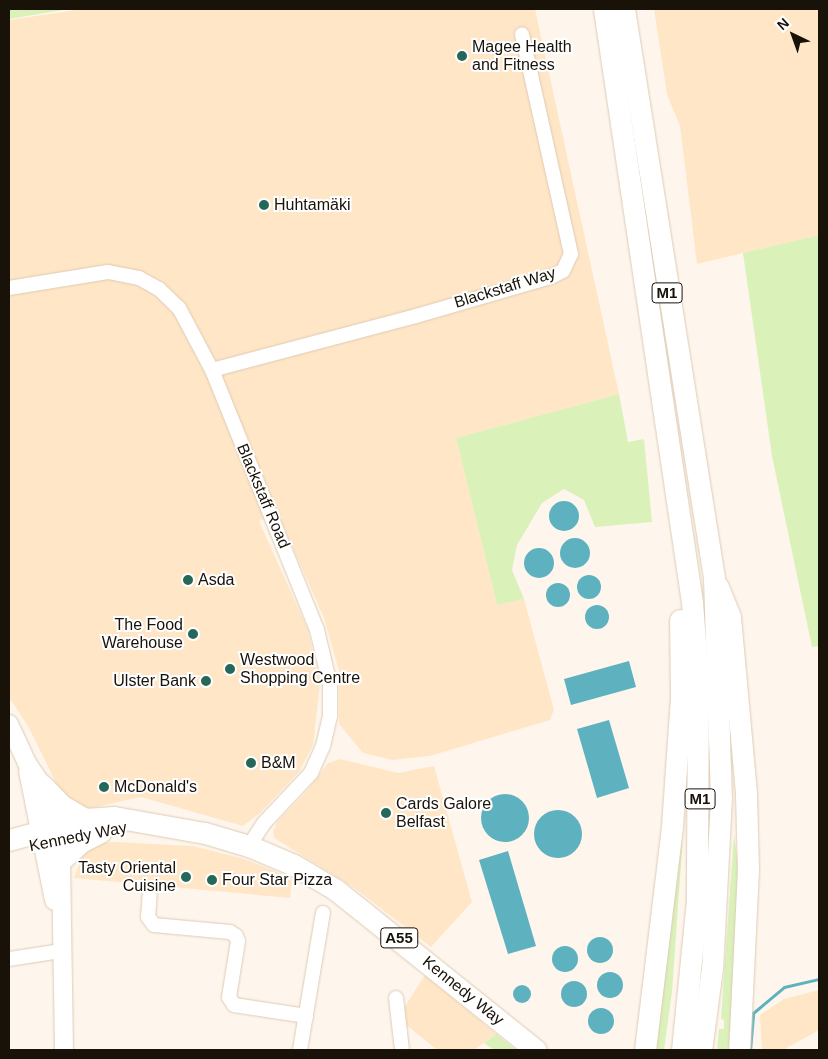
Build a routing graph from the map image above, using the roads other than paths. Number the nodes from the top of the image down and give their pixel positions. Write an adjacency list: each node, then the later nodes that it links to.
1 (604, 9): 6 (highway, M1)
2 (624, 9): 7 (highway, M1)
3 (522, 34): 5 (street, Blackstaff Way)
4 (9, 288): 5 (street, Blackstaff Road)
5 (212, 370): 14 (street, Blackstaff Road)
6 (682, 548): 28 (highway, M1); 29 (highway, M1)
7 (714, 578): 30 (highway, M1); 31 (highway, M1)
8 (9, 724): 9 (main road)
9 (26, 763): 10 (main road); 12 (main road)
10 (42, 785): 11 (highway); 12 (main road)
11 (93, 826): 12 (highway, Kennedy Way / A55); 14 (highway, Kennedy Way / A55); 16 (highway)
12 (47, 835): 13 (highway, Kennedy Way / A55); 15 (highway, Kennedy Way / A55); 16 (main road); 19 (main road)
13 (9, 840)
14 (249, 846): 27 (highway, Kennedy Way / A55)
15 (9, 852)
16 (61, 860): 19 (main road)
17 (150, 890): 23 (street)
18 (323, 913): 23 (street)
19 (60, 931): 20 (main road)
20 (61, 951): 21 (street); 24 (main road)
21 (9, 959)
22 (396, 998): 26 (street)
23 (306, 1016): 25 (street)
24 (64, 1050)
25 (300, 1050)
26 (402, 1050)
27 (536, 1050)
28 (645, 1050)
29 (682, 1050)
30 (701, 1050)
31 (739, 1050)

